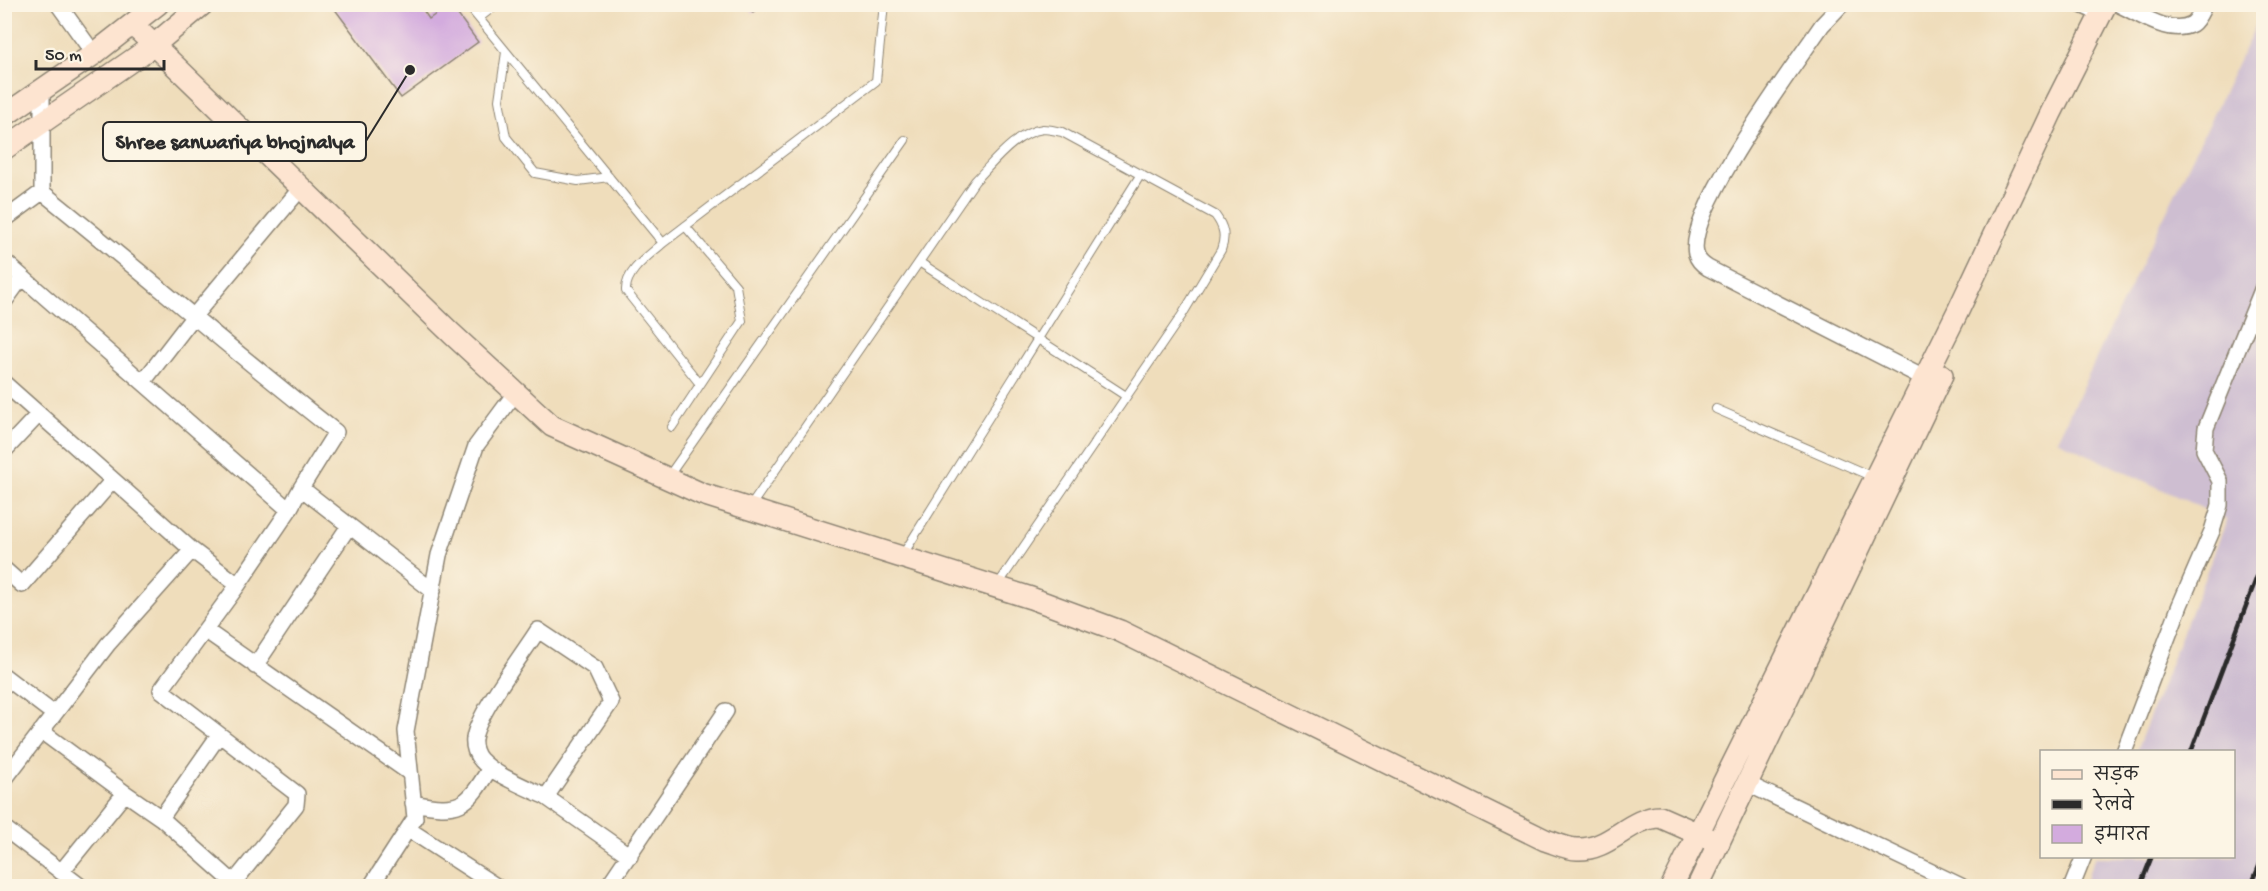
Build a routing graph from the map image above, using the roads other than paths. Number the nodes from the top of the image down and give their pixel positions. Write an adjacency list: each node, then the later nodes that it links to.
1 (58, 4): 15 (street)
2 (158, 4): 12 (main road)
3 (203, 4): 13 (main road)
4 (467, 4): 11 (lane)
5 (497, 4): 11 (lane)
6 (884, 4): 26 (lane)
7 (1842, 4): 35 (street)
8 (2079, 4): 10 (street)
9 (2205, 4): 10 (street)
10 (2112, 7): 35 (main road); 69 (main road)
11 (479, 18): 14 (lane)
12 (133, 25): 13 (main road); 15 (main road)
13 (154, 45): 18 (main road); 23 (main road)
14 (506, 52): 22 (lane); 22 (lane)
15 (94, 54): 16 (main road)
16 (42, 90): 17 (main road); 18 (street)
17 (4, 116)
18 (42, 123): 20 (main road); 24 (street)
19 (905, 140): 46 (lane)
20 (4, 149)
21 (1141, 174): 29 (lane); 34 (lane); 40 (lane)
22 (609, 177): 27 (lane)
23 (301, 188): 33 (street); 39 (main road)
24 (42, 192): 25 (street); 33 (street)
25 (4, 220)
26 (685, 226): 27 (lane); 38 (lane)
27 (663, 243): 38 (lane)
28 (4, 261): 30 (street)
29 (919, 262): 34 (lane); 49 (lane)
30 (22, 277): 32 (street); 36 (street)
31 (2264, 285): 65 (street)
32 (4, 302)
33 (194, 316): 36 (street); 48 (street)
34 (1038, 339): 40 (lane); 53 (lane)
35 (1924, 378): 45 (main road)
36 (143, 382): 50 (street)
37 (4, 383): 42 (street)
38 (700, 384): 43 (lane)
39 (516, 392): 46 (main road); 57 (street)
40 (1126, 396): 56 (lane)
41 (1716, 409): 45 (lane)
42 (39, 414): 44 (street); 47 (street)
43 (672, 428)
44 (4, 452)
45 (1875, 477): 76 (main road)
46 (668, 478): 49 (main road)
47 (113, 480): 52 (street); 54 (street)
48 (301, 488): 50 (street); 51 (street)
49 (749, 509): 53 (main road)
50 (289, 510): 55 (street)
51 (349, 526): 57 (street); 59 (street)
52 (192, 550): 55 (street); 62 (street)
53 (901, 557): 56 (main road)
54 (4, 569)
55 (238, 585): 58 (street)
56 (996, 587): 76 (main road)
57 (433, 591): 67 (street)
58 (205, 630): 59 (street); 64 (street)
59 (255, 666): 67 (street)
60 (4, 676): 62 (street)
61 (726, 711): 78 (street)
62 (54, 714): 63 (street)
63 (41, 731): 68 (street); 70 (street)
64 (219, 735): 73 (street); 81 (street)
65 (2125, 750)
66 (490, 768): 71 (street); 71 (street); 72 (street)
67 (410, 773): 72 (street)
68 (4, 780)
69 (1748, 783): 77 (main road); 88 (street)
70 (125, 793): 73 (street); 80 (street)
71 (546, 797): 78 (street)
72 (413, 803): 75 (street)
73 (161, 818): 81 (street)
74 (4, 828): 80 (street)
75 (408, 829): 83 (street); 84 (street)
76 (1697, 833): 77 (main road); 86 (main road)
77 (1719, 843): 87 (main road)
78 (630, 856): 85 (street)
79 (2083, 858): 89 (street)
80 (61, 872): 82 (street)
81 (232, 885)
82 (80, 886)
83 (371, 886)
84 (496, 886)
85 (609, 886)
86 (1671, 886)
87 (1698, 886)
88 (1960, 886)
89 (2072, 886)

